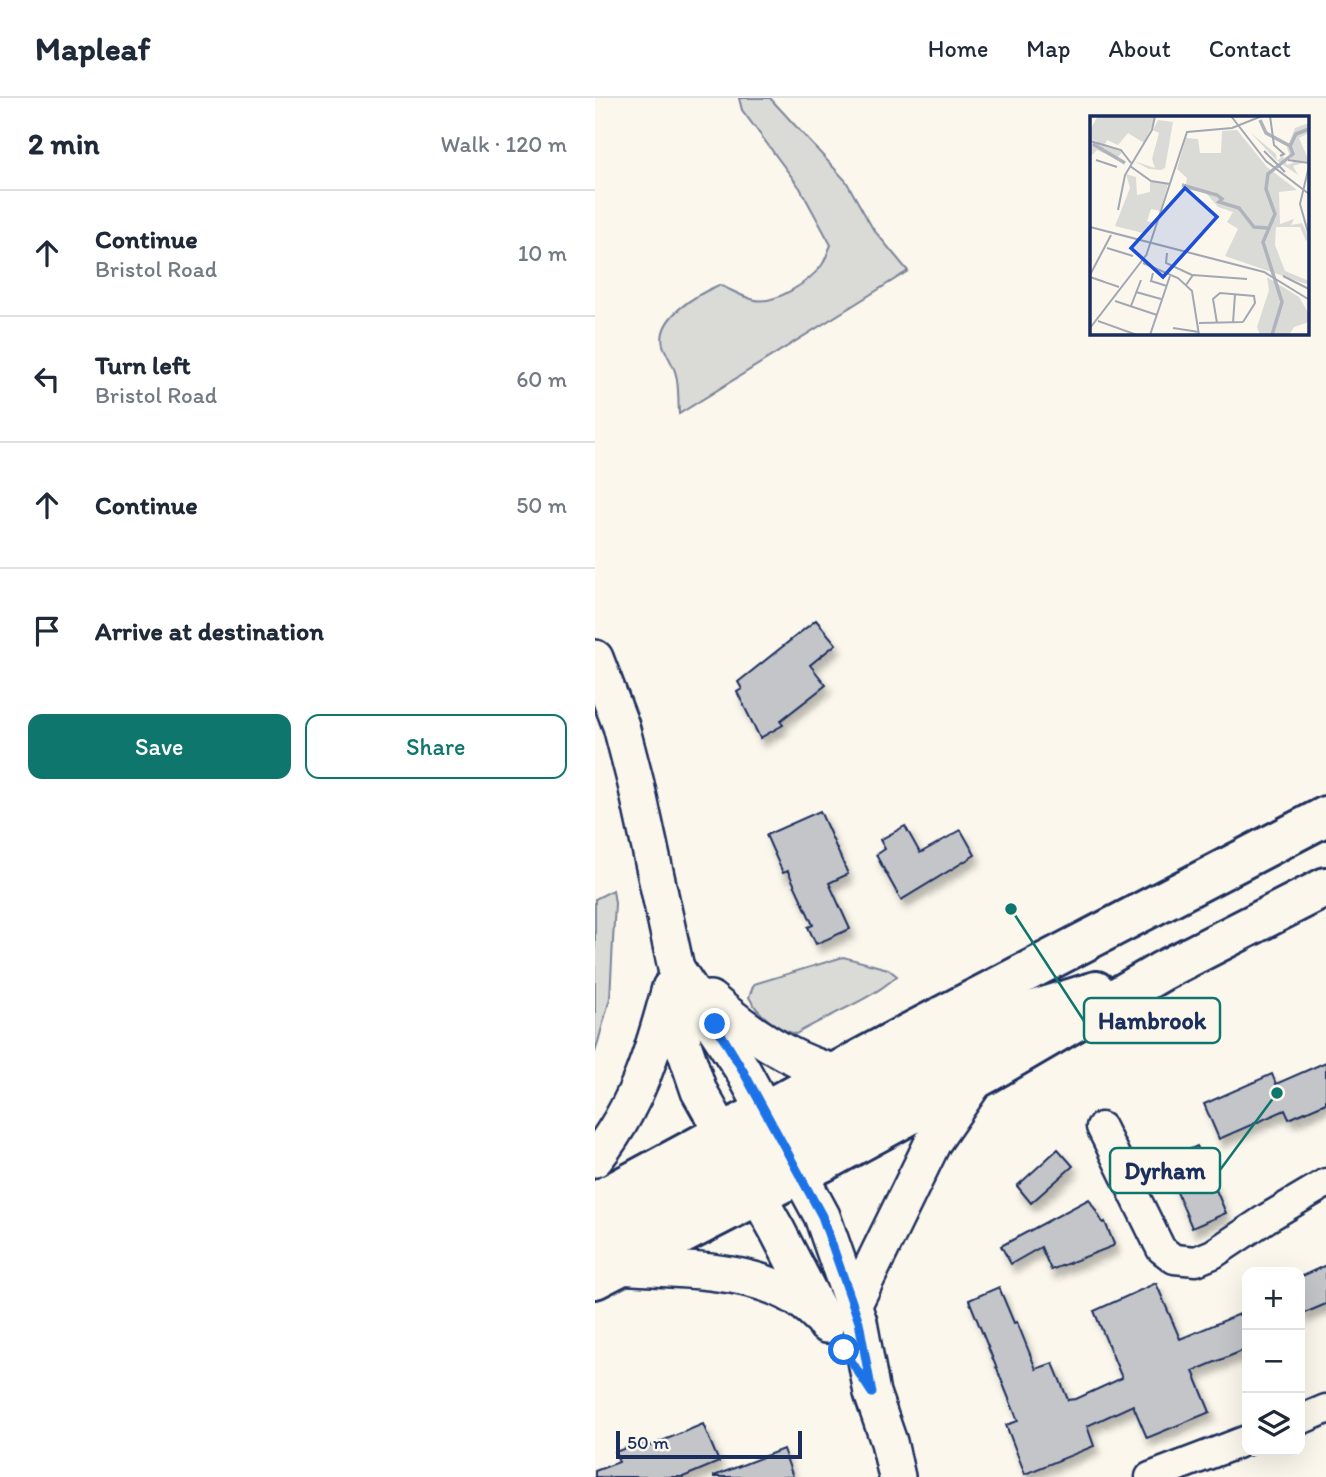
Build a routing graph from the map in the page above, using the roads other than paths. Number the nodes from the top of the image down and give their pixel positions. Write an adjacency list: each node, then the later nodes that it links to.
1 (595, 658): 4 (main road)
2 (1326, 816): 6 (highway)
3 (1326, 887): 5 (highway)
4 (676, 968): 6 (main road); 9 (main road); 10 (main road); 11 (main road)
5 (1162, 971): 7 (highway); 9 (highway)
6 (837, 1073): 9 (highway)
7 (978, 1077): 9 (highway); 15 (main road)
8 (1101, 1127): 12 (street)
9 (782, 1142): 11 (highway); 11 (highway); 15 (main road)
10 (595, 1159)
11 (740, 1165): 13 (highway); 14 (highway); 15 (main road)
12 (1326, 1183)
13 (595, 1202)
14 (603, 1262): 15 (main road)
15 (840, 1316): 19 (main road)
16 (1326, 1409): 17 (street)
17 (1305, 1418)
18 (1242, 1442): 20 (street)
19 (897, 1477)
20 (1150, 1477)

